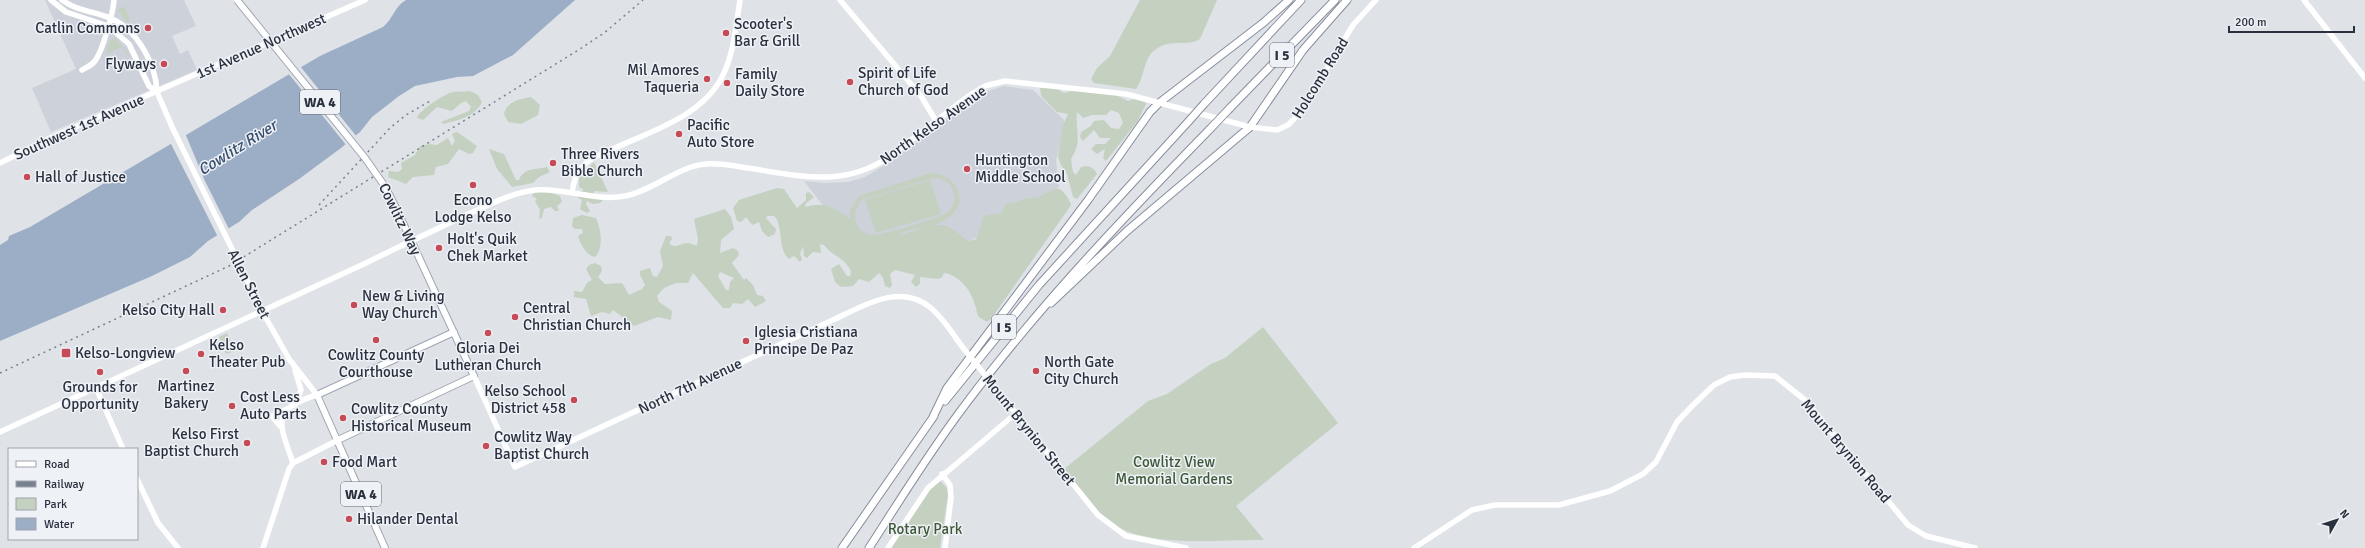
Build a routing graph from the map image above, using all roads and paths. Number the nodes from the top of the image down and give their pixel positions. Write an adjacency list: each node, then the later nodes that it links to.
1 (51, 0): 15 (street)
2 (62, 0): 14 (street)
3 (114, 0): 14 (street)
4 (236, 0): 24 (main road, Cowlitz Way / WA 4, bridge)
5 (364, 0): 18 (street, 1st Avenue Northwest)
6 (740, 0): 23 (street)
7 (840, 0): 20 (street)
8 (1289, 0): 19 (highway)
9 (1301, 0): 34 (highway, I 5, bridge)
10 (1336, 0): 26 (highway, I 5, bridge)
11 (1347, 0): 21 (highway)
12 (1376, 0): 21 (street, Holcomb Road)
13 (2304, 0): 17 (street)
14 (110, 18): 15 (street); 18 (street)
15 (108, 26): 16 (street); 18 (street)
16 (82, 70)
17 (2365, 78)
18 (157, 92): 22 (street, Southwest 1st Avenue); 28 (street, Allen Street, bridge)
19 (1159, 103): 20 (street, North Kelso Avenue); 21 (street, North Kelso Avenue); 34 (highway)
20 (936, 121): 23 (street, North Kelso Avenue)
21 (1250, 127): 26 (highway)
22 (0, 163)
23 (572, 193): 24 (street, North Kelso Avenue)
24 (411, 240): 27 (main road, Cowlitz Way / WA 4); 30 (street, North Kelso Avenue)
25 (932, 308): 33 (street, Mount Brynion Street, bridge); 40 (street, North 7th Avenue)
26 (1031, 321): 47 (highway, I 5)
27 (454, 332): 29 (main road, Cowlitz Way / WA 4); 31 (main road)
28 (294, 366): 31 (street, Allen Street); 32 (street)
29 (474, 376): 37 (main road); 40 (street, Cowlitz Way)
30 (96, 388): 36 (street, North Kelso Avenue); 38 (street)
31 (317, 395): 32 (street); 37 (main road, Allen Street / WA 4)
32 (292, 406): 35 (street); 35 (street)
33 (1015, 414): 41 (street); 50 (street, Mount Brynion Street)
34 (932, 419): 46 (highway, I 5)
35 (280, 426): 39 (street)
36 (0, 432)
37 (338, 440): 39 (street); 45 (main road, Allen Street / WA 4)
38 (123, 448)
39 (293, 463): 44 (street)
40 (515, 467)
41 (942, 474): 48 (street); 49 (street)
42 (138, 481): 43 (street)
43 (178, 548)
44 (263, 548)
45 (385, 548)
46 (842, 548)
47 (869, 548)
48 (888, 548)
49 (945, 548)
50 (1186, 548)
51 (1414, 548): 52 (street, Mount Brynion Road)
52 (1975, 548)

